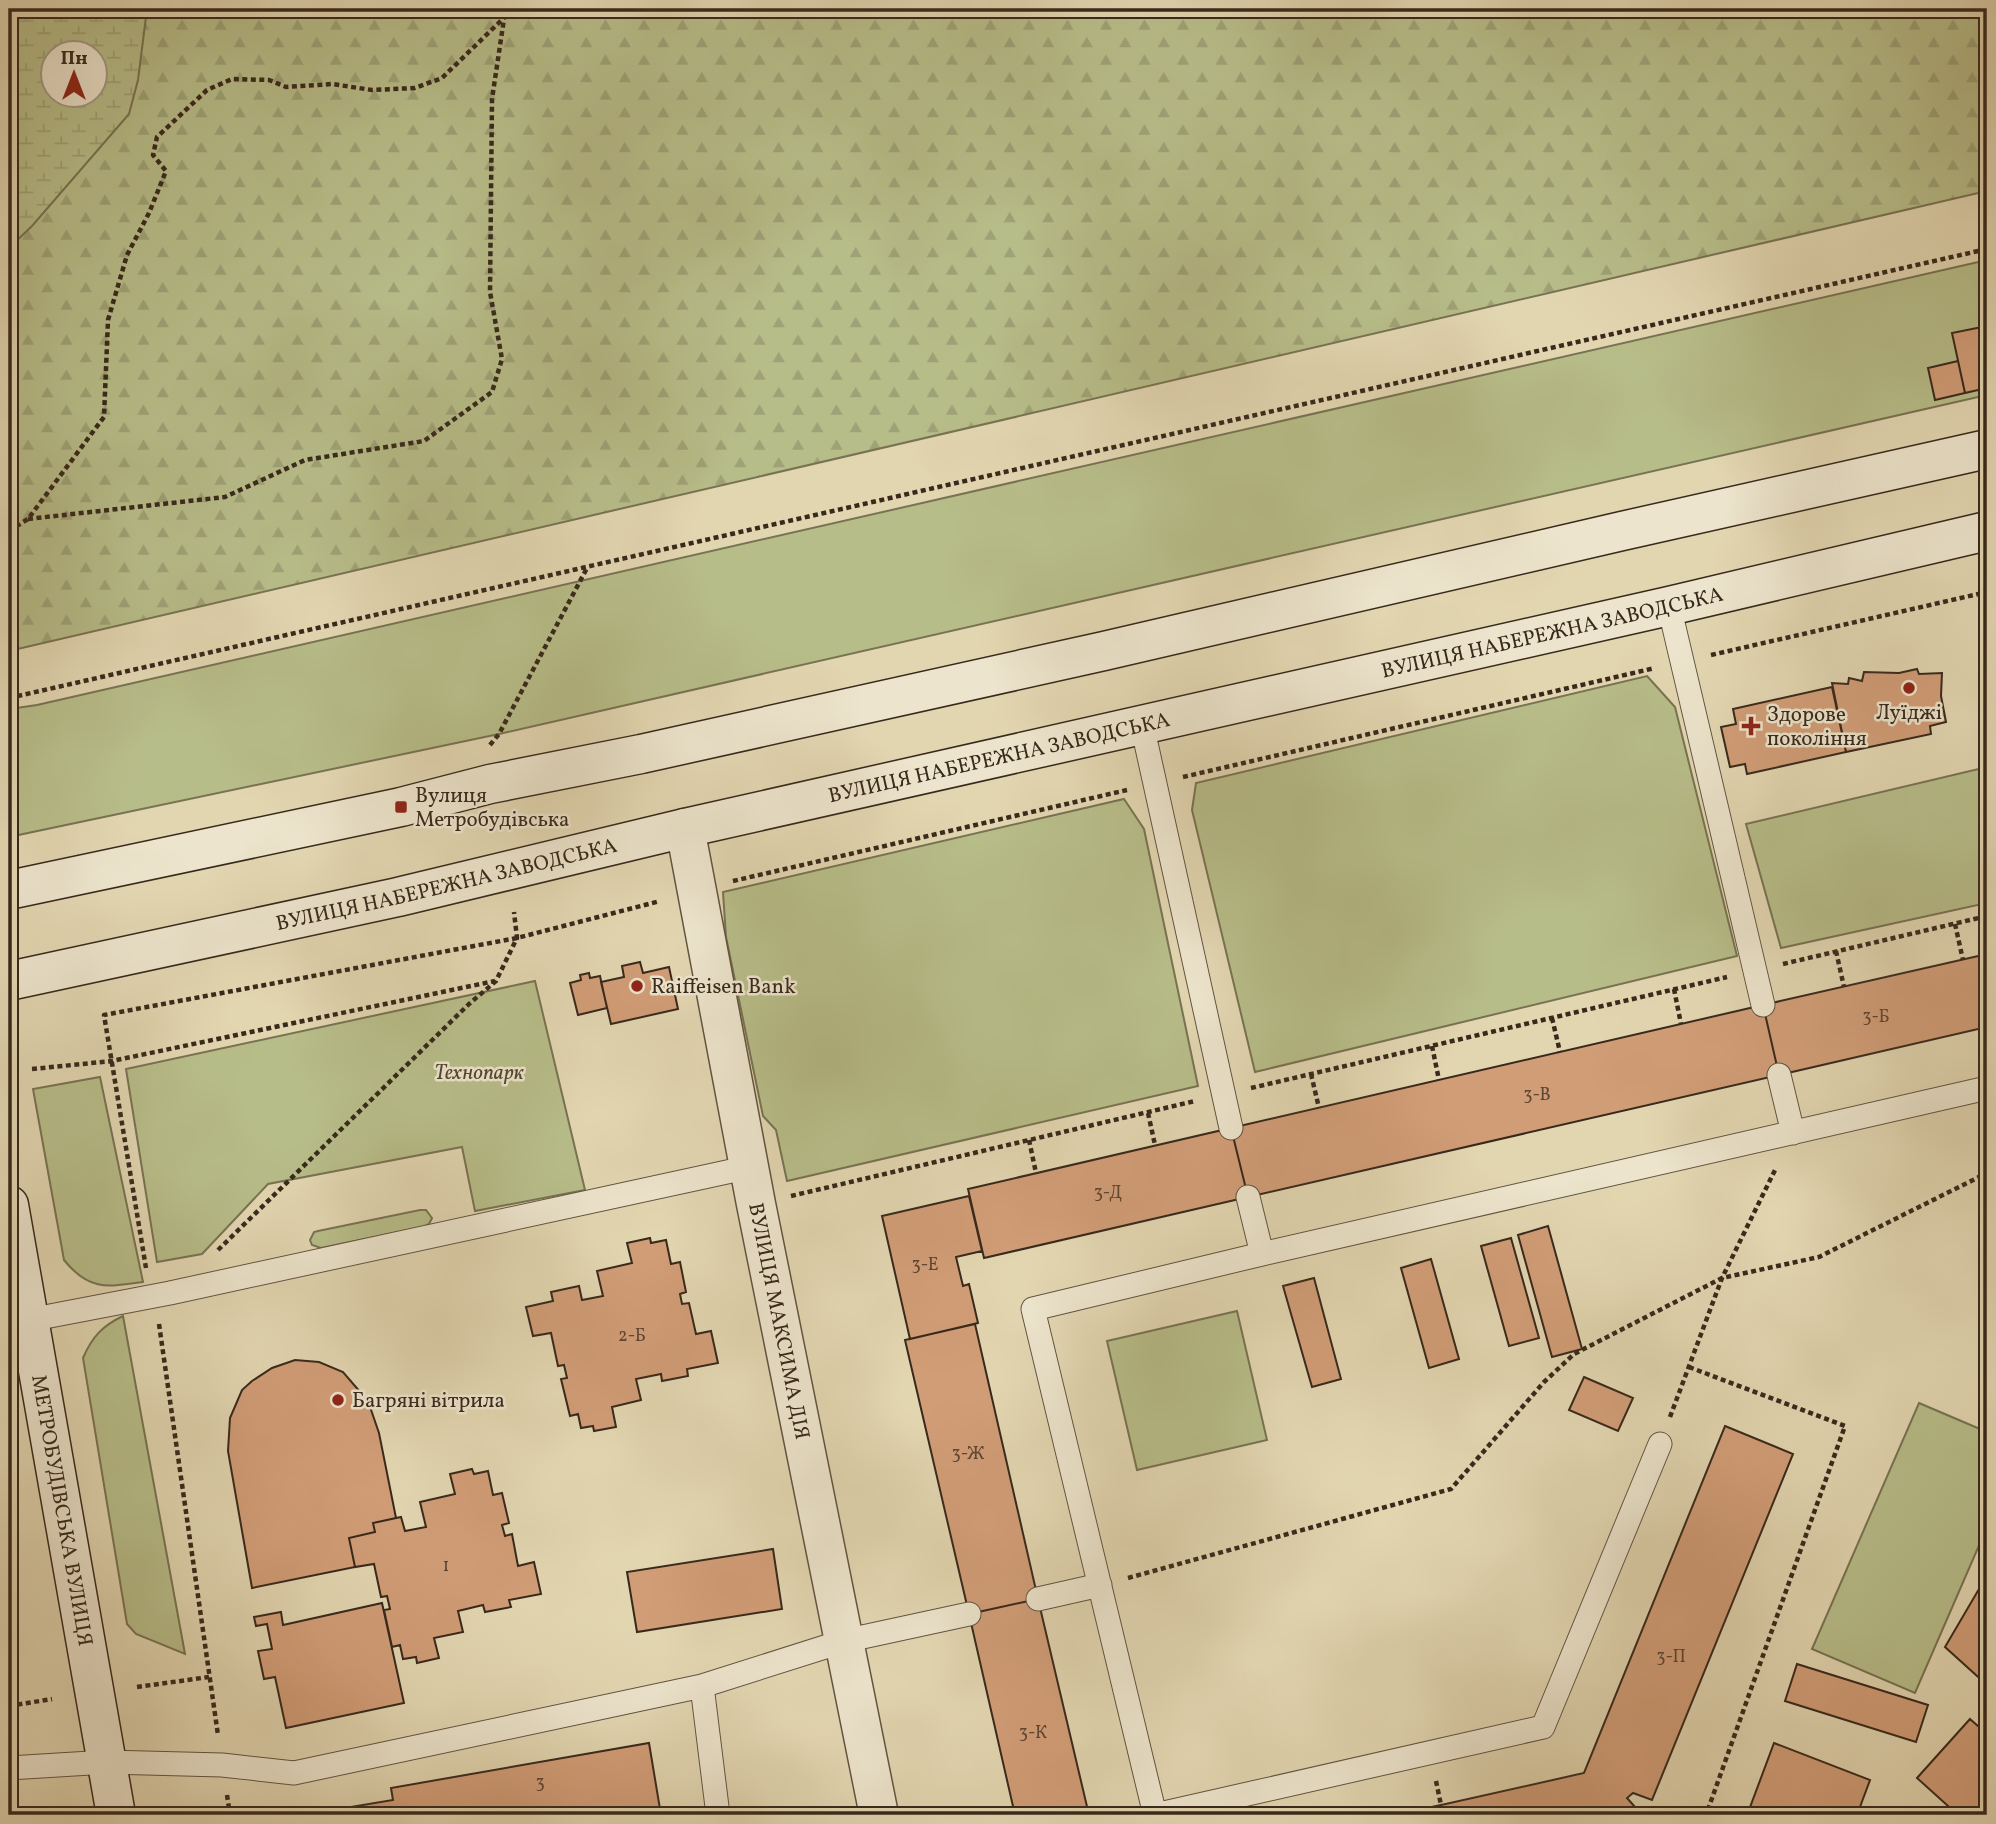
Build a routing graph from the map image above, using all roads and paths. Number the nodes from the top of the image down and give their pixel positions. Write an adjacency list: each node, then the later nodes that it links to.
1 (513, 9): 2 (path)
2 (504, 19): 5 (path); 5 (path)
3 (1987, 249): 8 (path)
4 (1987, 449): 18 (main road)
5 (28, 519): 6 (path)
6 (9, 531)
7 (1987, 531): 10 (main road, ВУЛИЦЯ НАБЕРЕЖНА ЗАВОДСЬКА)
8 (587, 568): 12 (path); 14 (path)
9 (1987, 592): 11 (path)
10 (1669, 606): 11 (lane); 13 (main road, ВУЛИЦЯ НАБЕРЕЖНА ЗАВОДСЬКА)
11 (1682, 662): 15 (path); 25 (lane)
12 (9, 698)
13 (1142, 725): 15 (lane); 16 (main road, ВУЛИЦЯ НАБЕРЕЖНА ЗАВОДСЬКА)
14 (499, 734)
15 (1155, 784): 17 (path); 41 (lane)
16 (685, 828): 17 (main road, ВУЛИЦЯ МАКСИМА ДІЯ); 26 (main road, ВУЛИЦЯ НАБЕРЕЖНА ЗАВОДСЬКА)
17 (697, 889): 22 (path); 48 (main road, ВУЛИЦЯ МАКСИМА ДІЯ)
18 (9, 890)
19 (514, 912): 22 (path)
20 (1987, 916): 21 (path)
21 (1955, 923): 23 (path); 24 (path)
22 (517, 938): 27 (path); 35 (path)
23 (1836, 951): 25 (path); 28 (path)
24 (1963, 960)
25 (1755, 970): 29 (path); 30 (lane)
26 (9, 981)
27 (496, 981): 35 (path); 54 (path)
28 (1844, 987)
29 (1674, 989): 31 (path); 32 (path)
30 (1763, 1005)
31 (1552, 1018): 33 (path); 34 (path)
32 (1681, 1024)
33 (1432, 1046): 37 (path); 39 (path)
34 (1560, 1052)
35 (112, 1061): 36 (path); 56 (path)
36 (32, 1069)
37 (1311, 1074): 41 (path); 42 (path)
38 (1779, 1075): 45 (lane)
39 (1439, 1080)
40 (1987, 1088): 45 (lane)
41 (1224, 1095): 43 (path); 44 (lane)
42 (1319, 1108)
43 (1147, 1113): 46 (path); 47 (path)
44 (1231, 1128)
45 (1793, 1133): 55 (lane); 57 (path)
46 (1029, 1140): 49 (path); 52 (path)
47 (1155, 1145)
48 (750, 1167): 52 (main road, ВУЛИЦЯ МАКСИМА ДІЯ); 58 (lane)
49 (1036, 1173)
50 (1987, 1173): 57 (path)
51 (1248, 1197): 55 (lane)
52 (757, 1204): 65 (main road, ВУЛИЦЯ МАКСИМА ДІЯ)
53 (9, 1205): 59 (main road, МЕТРОБУДІВСЬКА ВУЛИЦЯ)
54 (215, 1253)
55 (1262, 1254): 62 (lane)
56 (158, 1269)
57 (1722, 1278): 60 (path); 62 (path)
58 (155, 1296): 59 (lane); 66 (path)
59 (29, 1320): 71 (main road, МЕТРОБУДІВСЬКА ВУЛИЦЯ)
60 (1689, 1367): 61 (path); 78 (path)
61 (1660, 1444): 62 (lane)
62 (1100, 1586): 63 (lane)
63 (1038, 1599)
64 (969, 1614): 65 (lane)
65 (844, 1641): 67 (lane); 77 (main road, ВУЛИЦЯ МАКСИМА ДІЯ)
66 (209, 1677): 68 (path); 72 (path)
67 (702, 1686): 72 (lane); 76 (lane)
68 (137, 1687)
69 (52, 1699): 70 (path)
70 (9, 1706)
71 (107, 1762): 72 (lane); 73 (lane); 74 (main road, МЕТРОБУДІВСЬКА ВУЛИЦЯ)
72 (222, 1765): 75 (path)
73 (9, 1768)
74 (116, 1815)
75 (230, 1815)
76 (718, 1815)
77 (879, 1815)
78 (1706, 1815)

